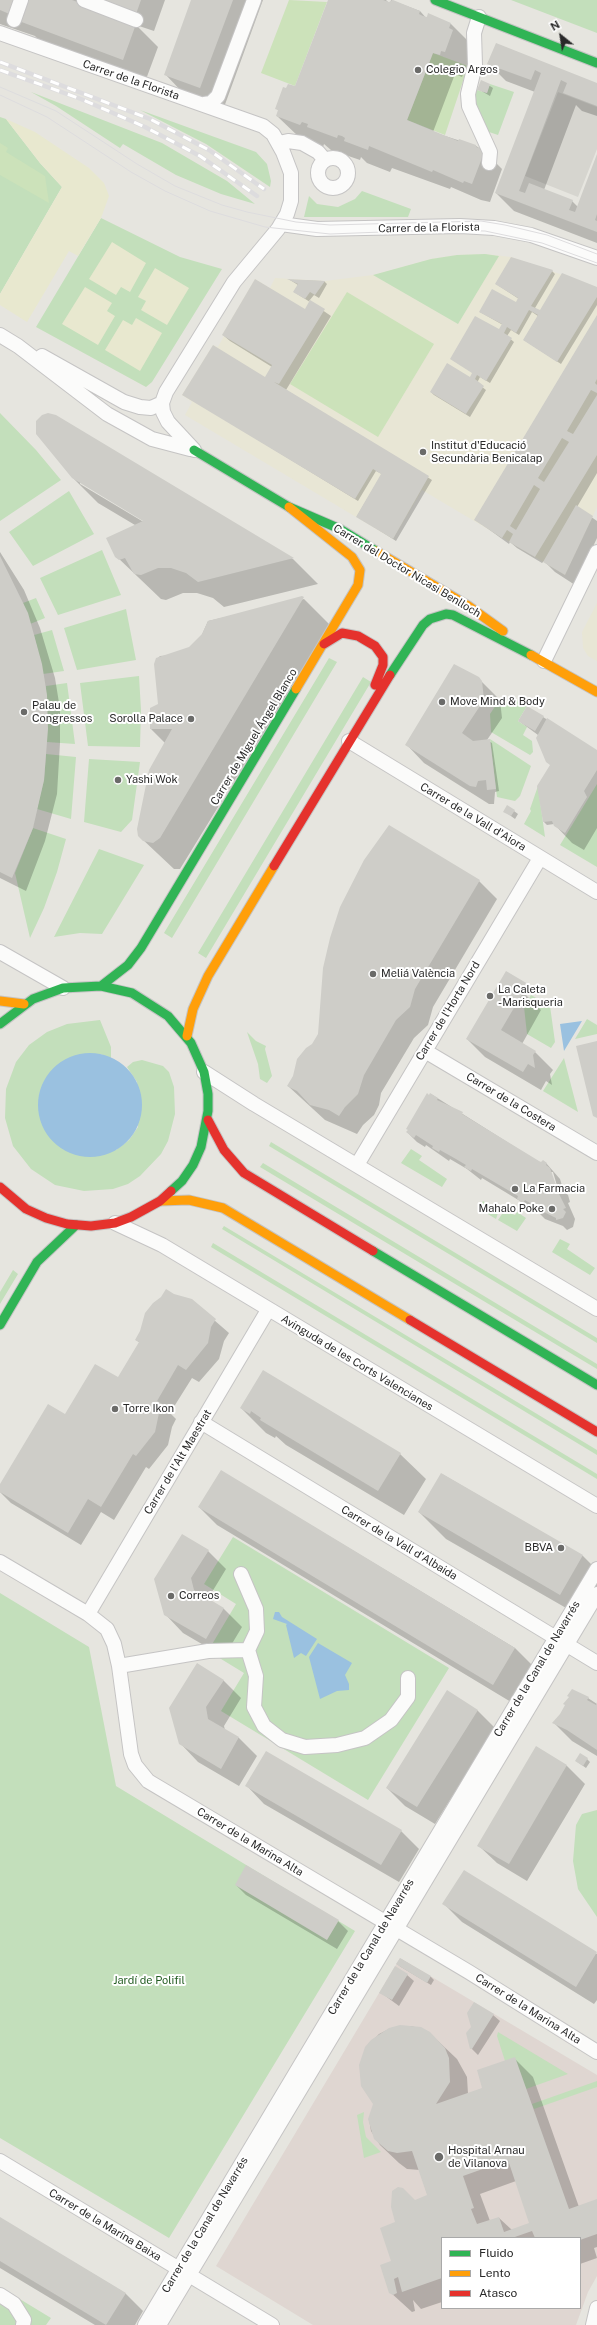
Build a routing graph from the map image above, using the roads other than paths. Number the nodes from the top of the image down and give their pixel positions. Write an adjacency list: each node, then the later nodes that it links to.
1 (21, 0): 7 (street)
2 (84, 0): 8 (street)
3 (254, 0): 11 (street)
4 (435, 0): 5 (main road)
5 (466, 6): 6 (main road)
6 (480, 17): 10 (main road); 14 (street)
7 (14, 20)
8 (136, 20)
9 (0, 33): 11 (street, Carrer de la Florista)
10 (597, 63)
11 (204, 104): 12 (street, Carrer de la Florista)
12 (279, 143): 13 (street); 15 (street, Carrer de la Florista)
13 (325, 160)
14 (489, 163)
15 (281, 224): 16 (street, Carrer de la Florista); 19 (street, Carrer de la Florista)
16 (597, 258)
17 (0, 335): 18 (street, Carrer del Doctor Nicasi Benlloch)
18 (18, 346): 19 (street, Carrer del Doctor Nicasi Benlloch); 20 (street, Carrer del Doctor Nicasi Benlloch)
19 (162, 403): 20 (street)
20 (194, 450): 21 (main road, Carrer del Doctor Nicasi Benlloch)
21 (289, 507): 23 (main road, Carrer de Miguel Ángel Blanco); 24 (main road, Carrer del Doctor Nicasi Benlloch)
22 (597, 552): 24 (street)
23 (324, 644): 26 (main road); 31 (main road, Carrer de Miguel Ángel Blanco)
24 (544, 661): 25 (main road, Carrer del Doctor Nicasi Benlloch); 26 (main road, Carrer del Doctor Nicasi Benlloch)
25 (597, 692)
26 (367, 711): 27 (main road)
27 (349, 741): 28 (street, Carrer de la Vall d'Aiora); 36 (main road)
28 (540, 858): 29 (street, Carrer de la Vall d'Aiora); 37 (street, Carrer de l'Horta Nord)
29 (597, 892)
30 (0, 952): 32 (street)
31 (101, 986): 32 (main road); 36 (main road)
32 (62, 988): 34 (main road)
33 (0, 1001): 34 (main road)
34 (24, 1004): 35 (main road)
35 (0, 1024)
36 (186, 1036): 38 (main road)
37 (425, 1051): 40 (street, Carrer de la Costera); 41 (street, Carrer de l'Horta Nord)
38 (204, 1072): 39 (main road); 41 (street)
39 (208, 1120): 43 (main road); 49 (main road)
40 (597, 1153)
41 (356, 1165): 46 (street)
42 (0, 1187): 45 (main road)
43 (160, 1201): 44 (main road); 51 (main road)
44 (115, 1223): 45 (main road); 47 (street, Avinguda de les Corts Valencianes)
45 (76, 1225): 48 (main road)
46 (597, 1309)
47 (268, 1310): 50 (street, Carrer de l'Alt Maestrat); 52 (street, Avinguda de les Corts Valencianes)
48 (0, 1325)
49 (597, 1385)
50 (201, 1422): 57 (street, Carrer de l'Alt Maestrat); 58 (street, Carrer de la Vall d'Albaida)
51 (597, 1432)
52 (597, 1506)
53 (0, 1562): 57 (street, Carrer de la Marina Alta)
54 (597, 1569): 58 (street, Carrer de la Canal de Navarrés)
55 (241, 1574): 59 (street)
56 (597, 1594): 58 (street, Carrer de la Canal de Navarrés)
57 (88, 1614): 61 (street, Carrer de la Marina Alta)
58 (561, 1641): 60 (street, Carrer de la Vall d'Albaida); 63 (street, Carrer de la Canal de Navarrés)
59 (248, 1650): 61 (street); 62 (street)
60 (597, 1663)
61 (119, 1666): 63 (street, Carrer de la Marina Alta)
62 (408, 1678)
63 (391, 1925): 64 (street, Carrer de la Marina Alta); 66 (street, Carrer de la Canal de Navarrés)
64 (597, 2052)
65 (0, 2161): 66 (street, Carrer de la Marina Baixa)
66 (184, 2272): 70 (street, Carrer de la Canal de Navarrés); 71 (street, Carrer de la Canal de Navarrés); 72 (street, Carrer de la Marina Baixa)
67 (0, 2295): 69 (street)
68 (597, 2308): 73 (street)
69 (23, 2325)
70 (145, 2325)
71 (159, 2325)
72 (272, 2325)
73 (593, 2325)

